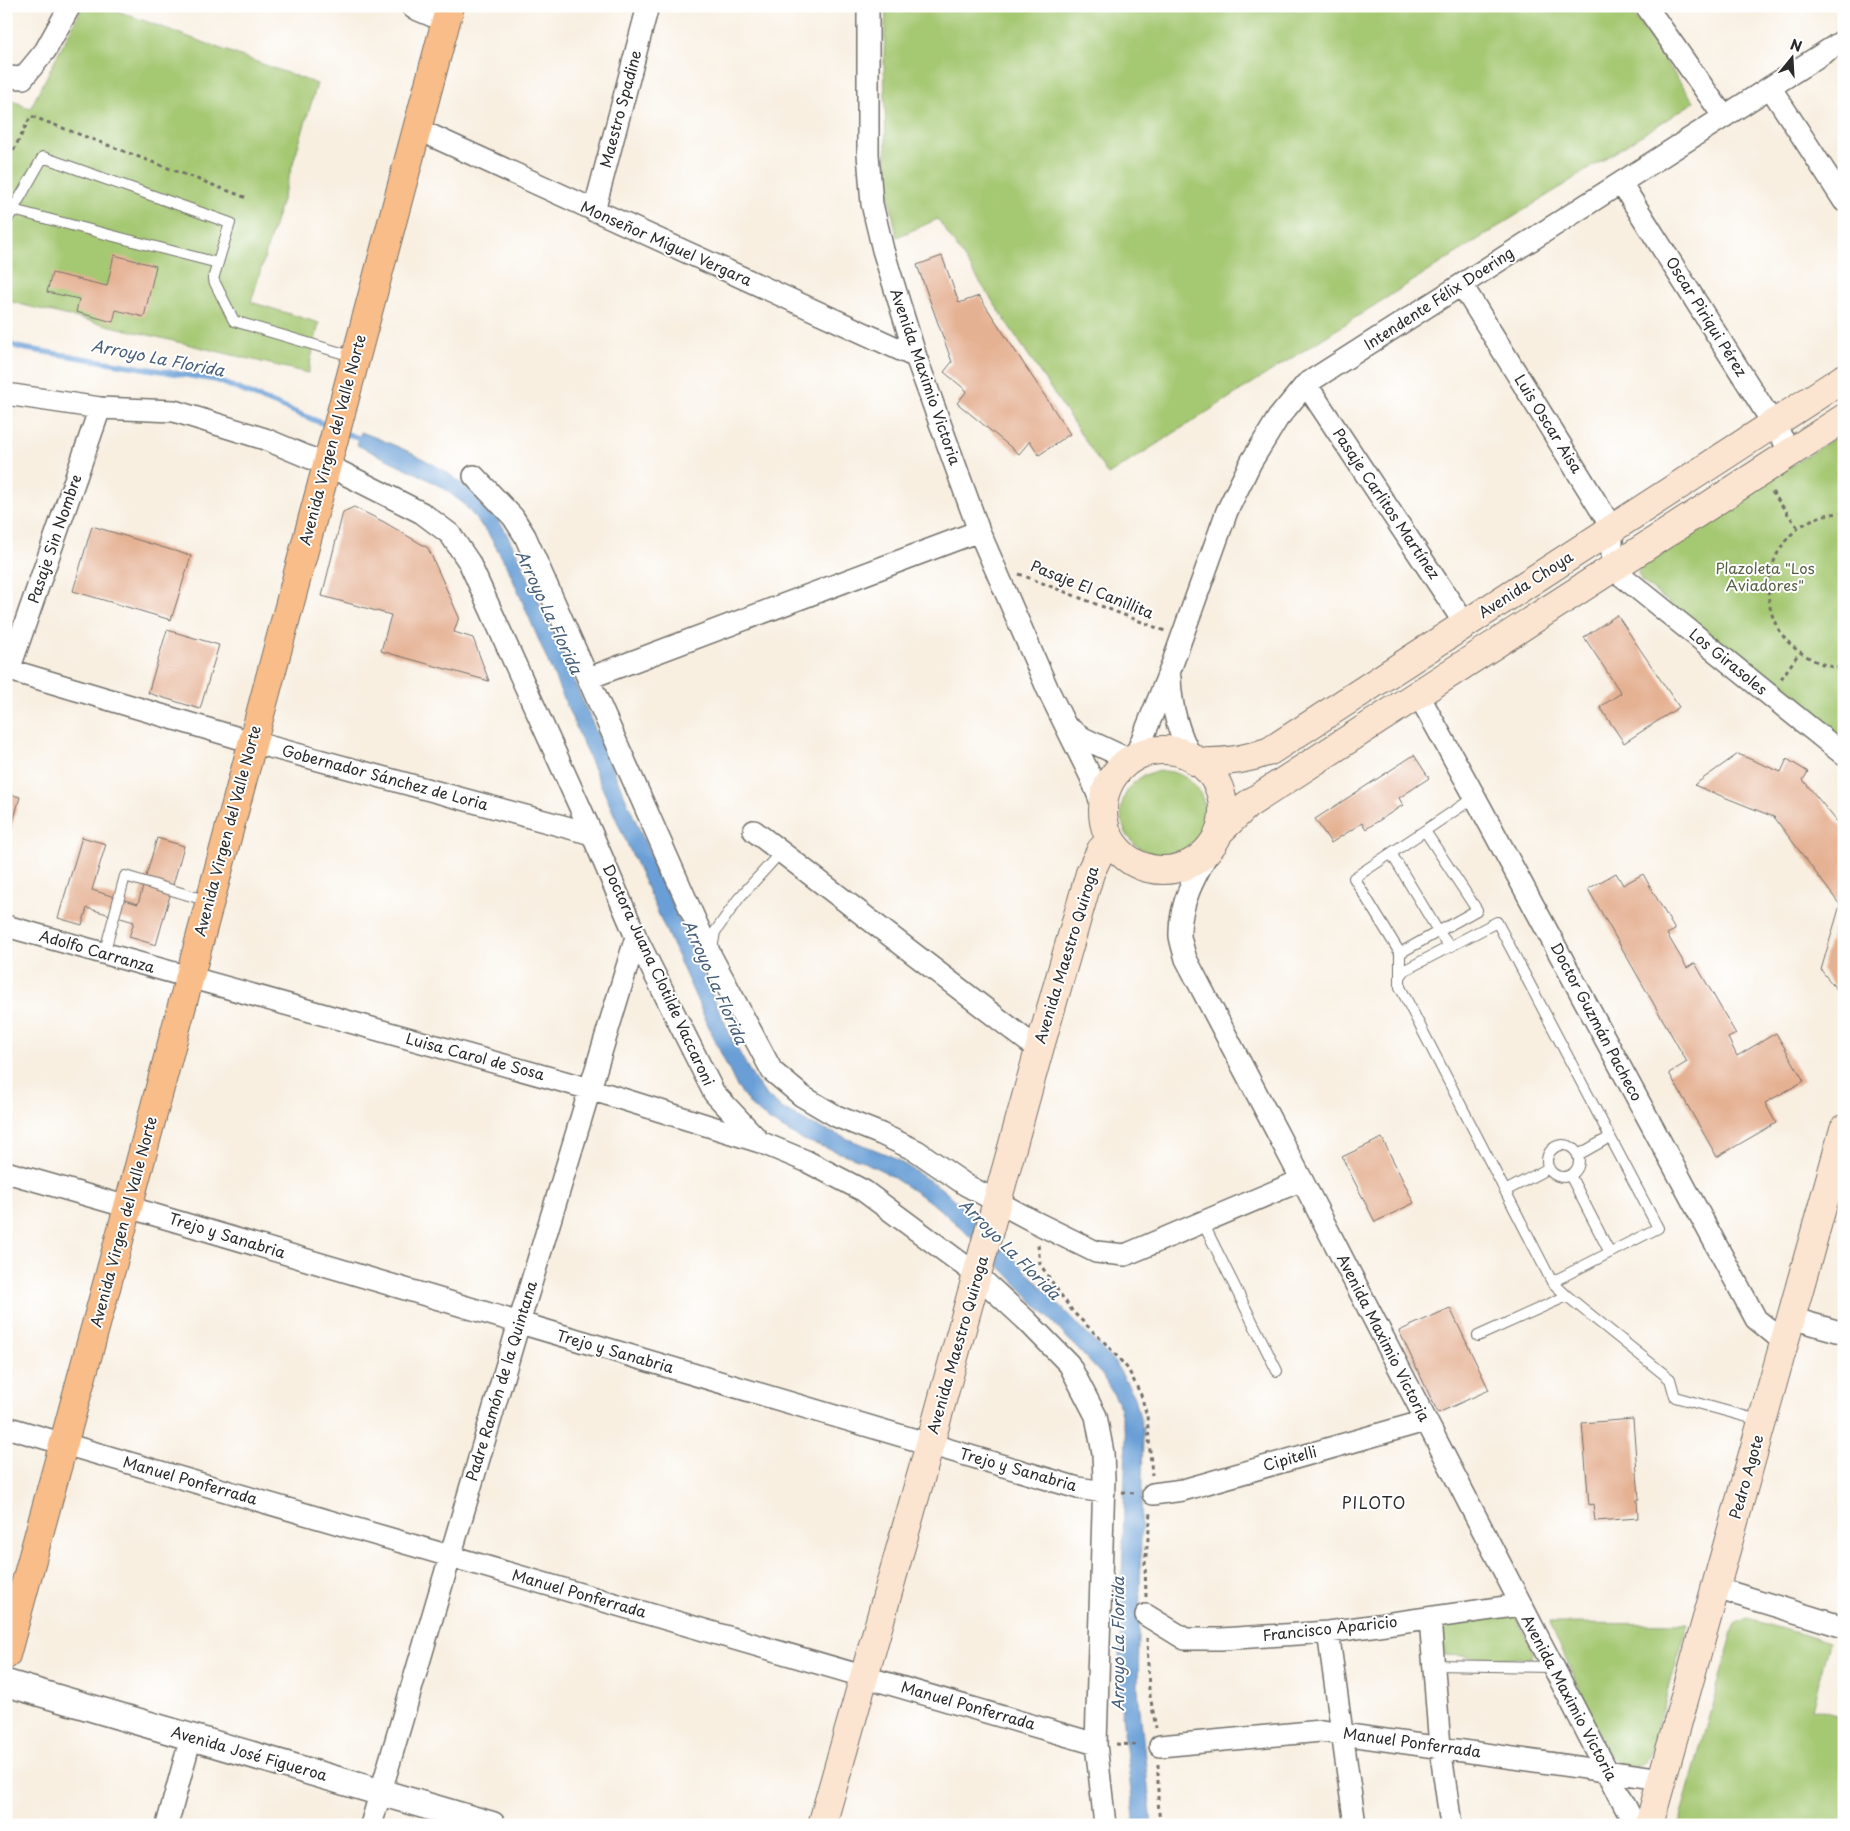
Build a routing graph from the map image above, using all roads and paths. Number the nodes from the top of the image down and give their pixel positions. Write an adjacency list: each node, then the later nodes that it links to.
1 (70, 6): 8 (street)
2 (415, 6): 6 (street)
3 (648, 6): 17 (street, Maestro Spadine)
4 (868, 6): 21 (street, Avenida Maximio Victoria)
5 (1646, 6): 10 (street)
6 (448, 13): 11 (main road, Avenida Virgen del Valle Norte)
7 (1844, 40): 9 (street, Intendente Félix Doering)
8 (15, 78)
9 (1770, 87): 10 (street, Intendente Félix Doering); 15 (street)
10 (1724, 117): 13 (street, Intendente Félix Doering)
11 (417, 129): 17 (street, Monseñor Miguel Vergara); 22 (main road, Avenida Virgen del Valle Norte)
12 (6, 165): 14 (path)
13 (1621, 183): 20 (street, Intendente Félix Doering); 28 (street, Oscar Piriqui Pérez)
14 (246, 198)
15 (1844, 201)
16 (13, 210): 18 (lane); 19 (lane); 19 (lane)
17 (594, 211): 21 (street, Monseñor Miguel Vergara)
18 (6, 222)
19 (218, 263): 22 (lane)
20 (1462, 285): 24 (street, Intendente Félix Doering); 34 (street, Luis Oscar Aisa)
21 (916, 357): 36 (street, Avenida Maximio Victoria)
22 (356, 358): 30 (main road, Avenida Virgen del Valle Norte)
23 (1844, 378): 28 (main road, Avenida Choya)
24 (1306, 384): 39 (street, Pasaje Carlitos Martínez); 40 (street, Intendente Félix Doering)
25 (6, 394): 26 (street, Doctora Juana Clotilde Vaccaroni)
26 (100, 408): 30 (street, Doctora Juana Clotilde Vaccaroni); 43 (street, Pasaje Sin Nombre)
27 (1844, 418): 29 (main road)
28 (1773, 424): 29 (street, Oscar Piriqui Pérez); 34 (main road, Avenida Choya)
29 (1791, 452): 31 (main road)
30 (329, 456): 49 (main road, Avenida Virgen del Valle Norte); 57 (street, Doctora Juana Clotilde Vaccaroni)
31 (1758, 474): 35 (path); 38 (main road)
32 (474, 476): 45 (street)
33 (1844, 512): 35 (path)
34 (1612, 528): 38 (street); 39 (main road, Avenida Choya)
35 (1798, 528): 41 (path)
36 (979, 531): 37 (street, Avenida Maximio Victoria); 45 (street)
37 (994, 564): 40 (path, Pasaje El Canillita); 48 (street, Avenida Maximio Victoria)
38 (1612, 568): 47 (main road); 50 (street, Los Girasoles)
39 (1465, 624): 52 (main road, Avenida Choya)
40 (1181, 638): 44 (street, Intendente Félix Doering)
41 (1800, 653): 42 (path); 46 (path)
42 (1844, 668)
43 (8, 670): 49 (street, Gobernador Sánchez de Loria)
44 (1169, 673): 51 (street, Intendente Félix Doering); 52 (street, Intendente Félix Doering)
45 (589, 678): 69 (street)
46 (1777, 684)
47 (1418, 694): 53 (street, Doctor Guzmán Pacheco); 58 (main road)
48 (1067, 727): 51 (street); 54 (street, Avenida Maximio Victoria)
49 (252, 742): 57 (street, Gobernador Sánchez de Loria); 62 (main road, Avenida Virgen del Valle Norte)
50 (1844, 756)
51 (1133, 759): 52 (main road); 54 (main road)
52 (1195, 760): 58 (main road)
53 (1475, 797): 56 (lane); 92 (street, Doctor Guzmán Pacheco)
54 (1103, 807): 59 (main road)
55 (754, 831): 60 (street)
56 (1426, 831): 61 (lane); 64 (lane)
57 (592, 834): 65 (street, Doctora Juana Clotilde Vaccaroni)
58 (1215, 839): 59 (main road); 81 (street, Avenida Maximio Victoria)
59 (1111, 840): 72 (main road, Avenida Maestro Quiroga)
60 (781, 852): 69 (lane); 72 (street)
61 (1391, 853): 64 (lane); 67 (lane)
62 (209, 902): 68 (lane); 71 (main road, Avenida Virgen del Valle Norte)
63 (6, 926): 68 (street, Adolfo Carranza)
64 (1438, 931): 66 (lane); 67 (lane)
65 (636, 937): 73 (street, Padre Ramón de la Quintana); 76 (street, Doctora Juana Clotilde Vaccaroni)
66 (1450, 946): 70 (lane); 75 (lane)
67 (1400, 953): 70 (lane)
68 (104, 954): 71 (street, Adolfo Carranza)
69 (711, 956): 84 (street)
70 (1400, 977): 82 (lane)
71 (189, 978): 73 (street, Luisa Carol de Sosa); 83 (main road, Avenida Virgen del Valle Norte)
72 (1039, 1050): 84 (main road, Avenida Maestro Quiroga)
73 (590, 1088): 76 (street, Luisa Carol de Sosa); 91 (street, Padre Ramón de la Quintana)
74 (1844, 1129): 92 (main road, Pedro Agote)
75 (1610, 1137): 77 (lane); 87 (lane)
76 (760, 1142): 88 (street, Doctora Juana Clotilde Vaccaroni)
77 (1578, 1155): 78 (lane); 80 (lane)
78 (1548, 1168): 80 (lane); 82 (lane)
79 (6, 1172): 83 (street, Trejo y Sanabria)
80 (1570, 1175): 87 (lane)
81 (1302, 1180): 86 (street); 96 (street, Avenida Maximio Victoria)
82 (1505, 1191): 89 (lane)
83 (128, 1207): 91 (street, Trejo y Sanabria); 99 (main road, Avenida Virgen del Valle Norte)
84 (995, 1211): 85 (street); 88 (main road, Avenida Maestro Quiroga)
85 (1035, 1222): 86 (street); 102 (path)
86 (1203, 1223): 95 (lane)
87 (1609, 1251): 89 (lane)
88 (979, 1267): 100 (main road, Avenida Maestro Quiroga); 101 (street, Doctora Juana Clotilde Vaccaroni)
89 (1552, 1282): 90 (lane)
90 (1567, 1296): 94 (lane); 97 (lane)
91 (519, 1323): 100 (street, Trejo y Sanabria); 103 (street, Padre Ramón de la Quintana)
92 (1788, 1330): 93 (street, Doctor Guzmán Pacheco); 97 (main road, Pedro Agote)
93 (1844, 1333)
94 (1478, 1336)
95 (1277, 1370)
96 (1425, 1421): 102 (street, Cipitelli); 105 (street, Avenida Maximio Victoria)
97 (1763, 1422): 104 (main road, Pedro Agote)
98 (6, 1427): 99 (street, Manuel Ponferrada)
99 (63, 1444): 103 (street, Manuel Ponferrada); 110 (main road, Avenida Virgen del Valle Norte)
100 (930, 1444): 101 (street, Trejo y Sanabria); 113 (main road, Avenida Maestro Quiroga)
101 (1104, 1492): 102 (path); 117 (street, Doctora Juana Clotilde Vaccaroni)
102 (1153, 1494): 106 (path)
103 (450, 1557): 113 (street, Manuel Ponferrada); 122 (street, Padre Ramón de la Quintana)
104 (1716, 1588): 108 (street); 121 (main road, Pedro Agote)
105 (1520, 1605): 107 (street, Francisco Aparicio); 112 (street, Avenida Maximio Victoria)
106 (1146, 1615): 109 (street, Francisco Aparicio); 118 (path)
107 (1430, 1618): 109 (street, Francisco Aparicio); 111 (street)
108 (1844, 1627)
109 (1328, 1632): 115 (street)
110 (6, 1655)
111 (1434, 1665): 112 (lane); 119 (street)
112 (1552, 1667): 120 (street, Avenida Maximio Victoria)
113 (863, 1676): 117 (street, Manuel Ponferrada); 126 (main road, Avenida Maestro Quiroga)
114 (6, 1683): 116 (street, Avenida José Figueroa)
115 (1341, 1733): 118 (street, Manuel Ponferrada); 119 (street, Manuel Ponferrada); 129 (street)
116 (191, 1737): 122 (street, Avenida José Figueroa); 123 (street)
117 (1096, 1744): 118 (path); 127 (street, Doctora Juana Clotilde Vaccaroni)
118 (1160, 1746): 128 (path)
119 (1440, 1747): 120 (street, Manuel Ponferrada); 130 (street)
120 (1606, 1770): 121 (street, Manuel Ponferrada); 131 (street, Avenida Maximio Victoria)
121 (1662, 1779): 132 (main road, Pedro Agote)
122 (380, 1792): 124 (street, Padre Ramón de la Quintana); 125 (street, Avenida José Figueroa)
123 (167, 1825)
124 (371, 1825)
125 (492, 1825)
126 (822, 1825)
127 (1105, 1825)
128 (1160, 1825)
129 (1355, 1825)
130 (1451, 1825)
131 (1635, 1825)
132 (1649, 1825)

